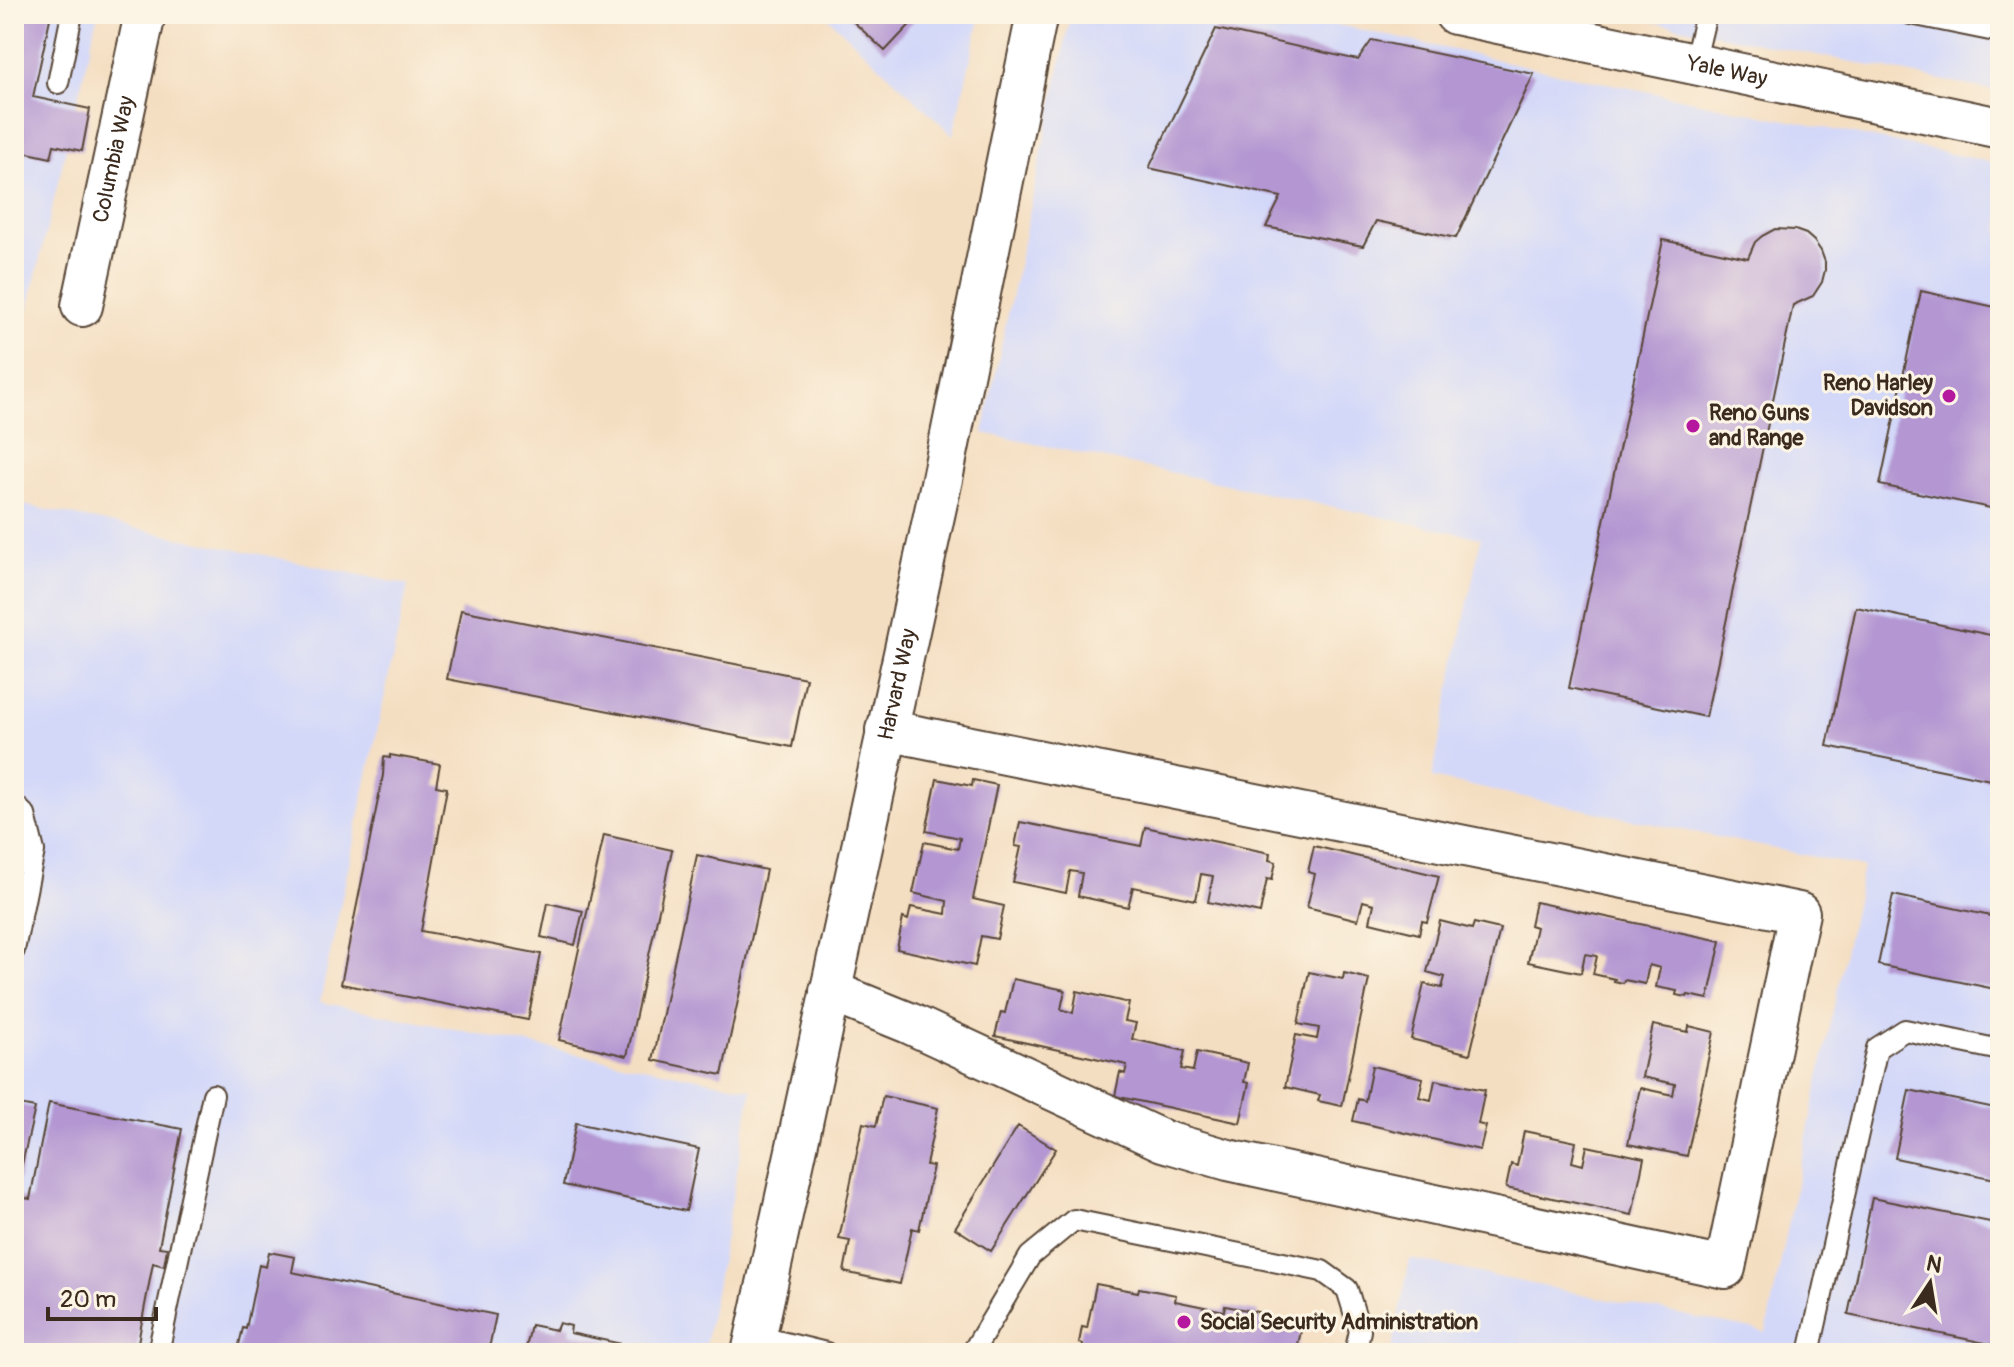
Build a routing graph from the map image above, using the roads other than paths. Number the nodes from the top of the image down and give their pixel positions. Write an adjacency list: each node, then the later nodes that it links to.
1 (72, 14): 9 (lane)
2 (145, 14): 11 (street, Columbia Way)
3 (1037, 14): 12 (street, Harvard Way)
4 (1455, 14): 8 (street, Yale Way)
5 (1706, 14): 8 (lane)
6 (1911, 14): 7 (lane)
7 (2000, 32)
8 (1694, 64): 10 (street, Yale Way)
9 (58, 83)
10 (2000, 128)
11 (82, 306)
12 (886, 730): 15 (street, Harvard Way); 15 (street)
13 (14, 804): 14 (lane)
14 (14, 950)
15 (830, 991): 18 (street, Harvard Way)
16 (2000, 1050): 23 (lane)
17 (213, 1095): 19 (lane)
18 (754, 1344): 20 (lane)
19 (158, 1353)
20 (826, 1353)
21 (972, 1353): 22 (lane)
22 (1355, 1353)
23 (1809, 1353)

